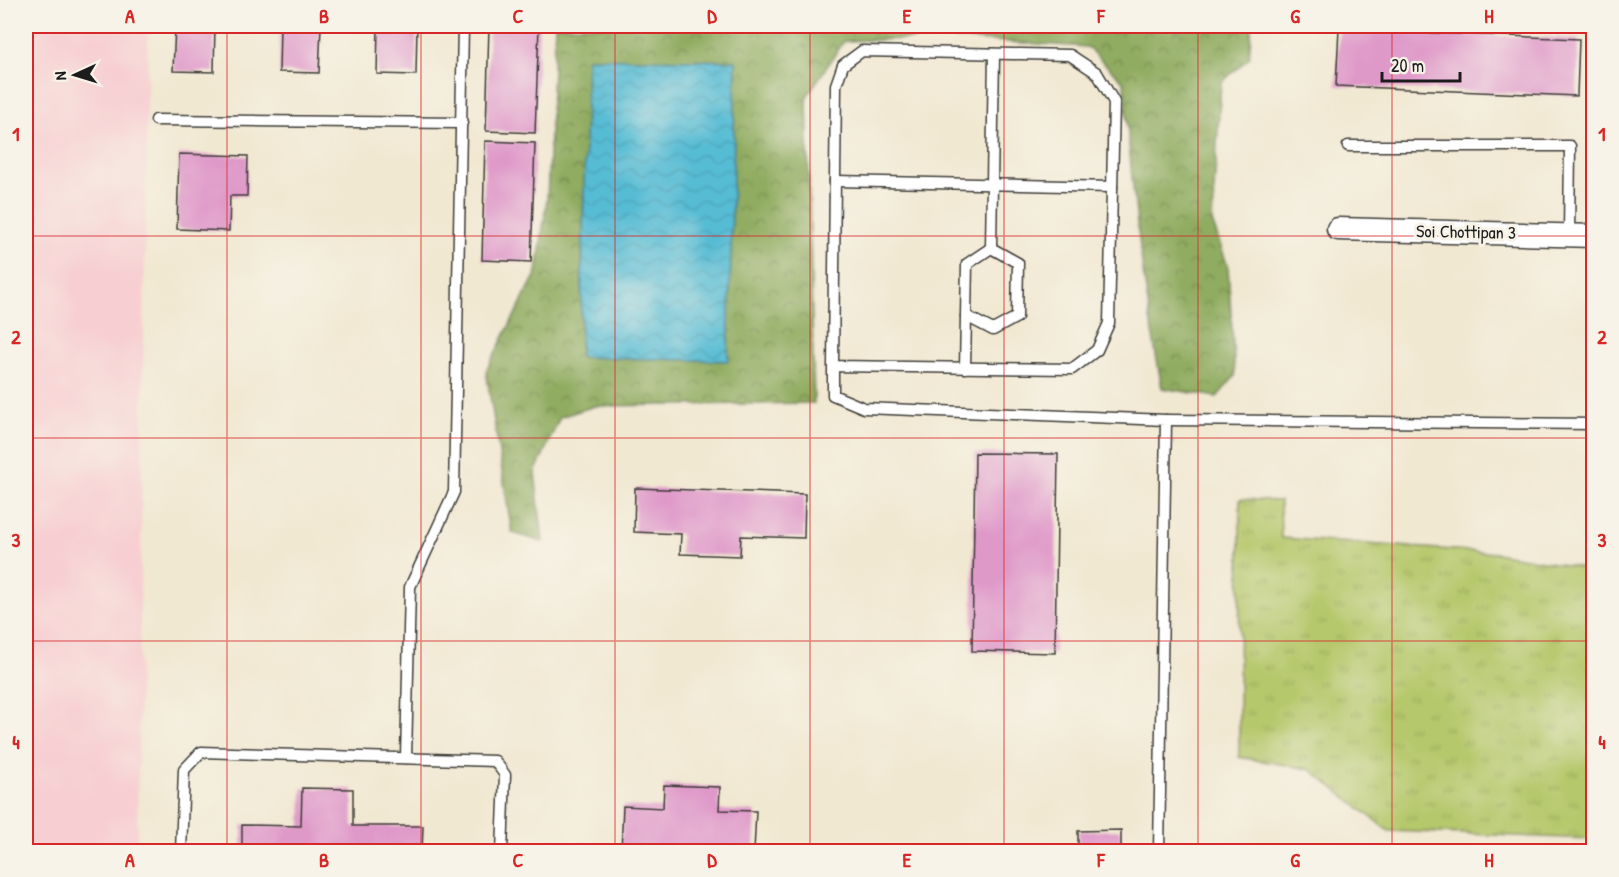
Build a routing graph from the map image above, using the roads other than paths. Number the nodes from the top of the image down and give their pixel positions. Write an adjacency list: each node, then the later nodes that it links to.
1 (464, 26): 4 (lane)
2 (994, 54): 6 (lane); 7 (lane); 8 (lane)
3 (156, 120): 4 (lane)
4 (462, 123): 18 (lane)
5 (1348, 146): 10 (lane)
6 (835, 181): 7 (lane); 14 (lane)
7 (992, 184): 8 (lane); 12 (lane)
8 (1112, 187): 15 (lane)
9 (1338, 229): 10 (street, Soi Chottipan 3)
10 (1569, 235): 11 (street, Soi Chottipan 3)
11 (1593, 236)
12 (991, 248): 13 (lane); 13 (lane)
13 (966, 316): 15 (lane)
14 (833, 366): 15 (lane); 16 (lane)
15 (965, 368)
16 (1166, 420): 17 (lane); 21 (lane)
17 (1593, 424)
18 (406, 758): 19 (lane); 20 (lane)
19 (181, 852)
20 (502, 852)
21 (1159, 852)

